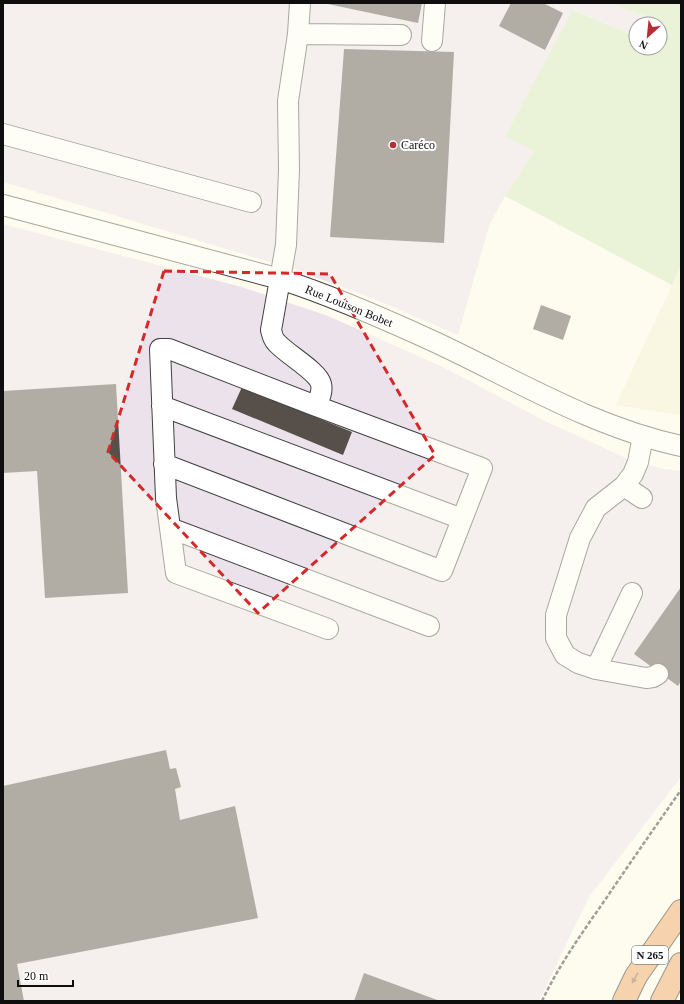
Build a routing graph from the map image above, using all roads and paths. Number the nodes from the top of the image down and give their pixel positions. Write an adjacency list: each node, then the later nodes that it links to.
1 (300, 3): 3 (street)
2 (435, 3): 5 (street)
3 (298, 34): 4 (street); 9 (street)
4 (401, 35)
5 (432, 41)
6 (3, 134): 7 (street)
7 (251, 202)
8 (3, 204): 9 (street, Rue Louison Bobet)
9 (280, 279): 11 (street); 12 (street, Rue Louison Bobet)
10 (162, 406): 11 (street); 14 (street); 17 (street)
11 (316, 406): 17 (street)
12 (642, 436): 13 (street, Rue Louison Bobet); 15 (street)
13 (681, 446)
14 (164, 464): 17 (street); 18 (street)
15 (624, 486): 16 (street); 22 (street)
16 (642, 498)
17 (462, 519)
18 (170, 528): 20 (street); 21 (street)
19 (632, 593): 22 (street)
20 (429, 626)
21 (328, 629)
22 (596, 669): 23 (street)
23 (658, 674)
24 (681, 790): 27 (path)
25 (681, 911): 28 (highway, N 265, one-way to 28)
26 (681, 964): 29 (highway, N 265)
27 (542, 1001)
28 (624, 1001)
29 (662, 1001)

